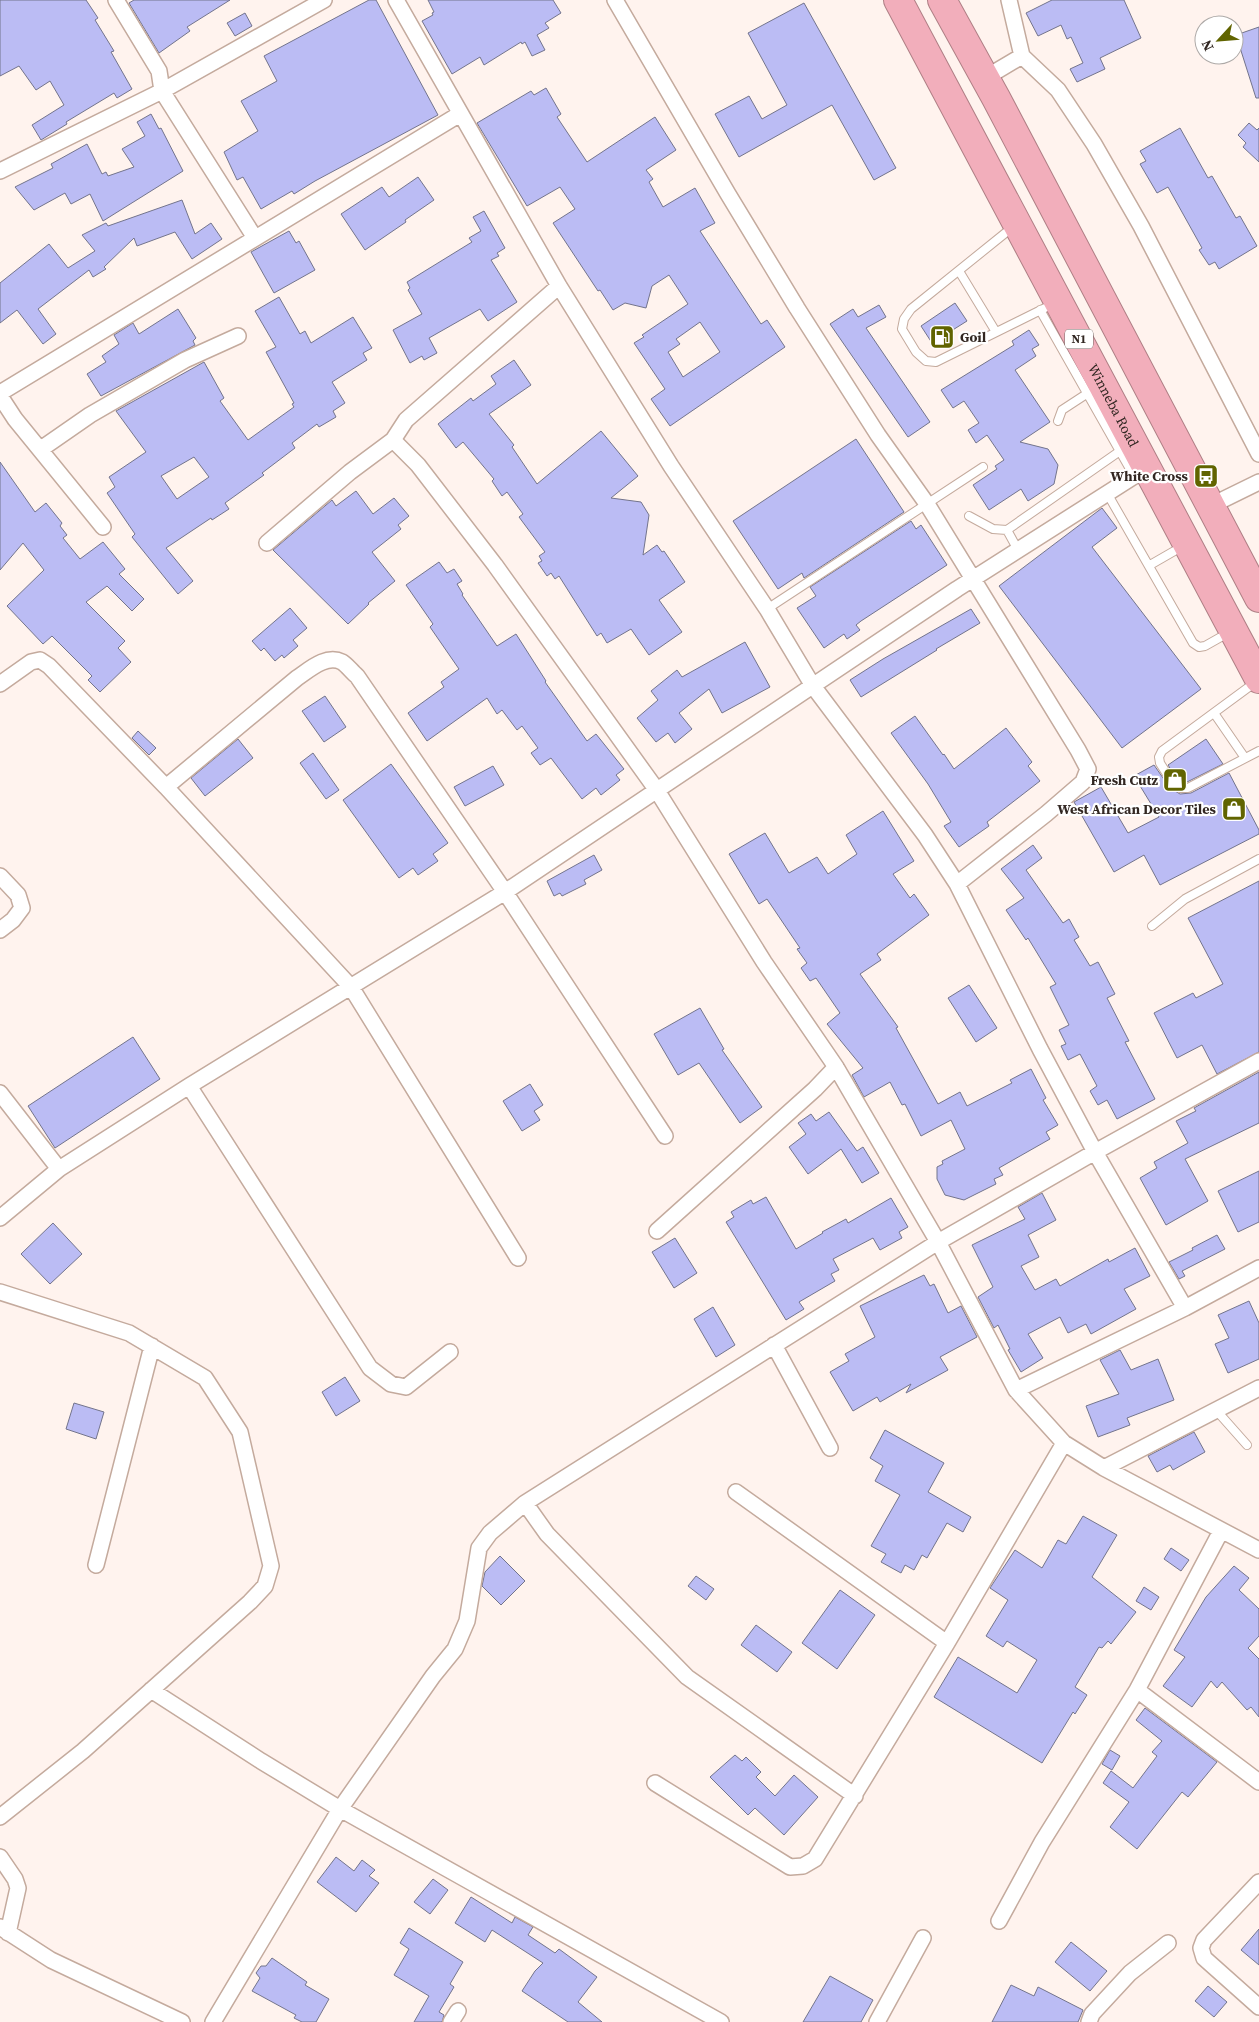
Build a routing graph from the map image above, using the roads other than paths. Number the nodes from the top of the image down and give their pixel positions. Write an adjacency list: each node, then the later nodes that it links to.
1 (116, 0): 11 (street)
2 (324, 0): 11 (street)
3 (396, 0): 12 (street)
4 (614, 0): 33 (street)
5 (898, 0): 9 (highway, Winneba Road / N1)
6 (942, 0): 10 (highway)
7 (1009, 0): 8 (street)
8 (1022, 56): 10 (street); 28 (street)
9 (942, 80): 10 (highway); 14 (highway, Winneba Road / N1)
10 (990, 88): 15 (highway)
11 (162, 91): 13 (street); 16 (street)
12 (460, 114): 16 (street); 18 (street)
13 (0, 170)
14 (1012, 213): 15 (highway); 17 (lane); 19 (highway, Winneba Road / N1)
15 (1064, 228): 34 (highway)
16 (255, 238): 23 (street)
17 (958, 271): 20 (lane); 20 (lane)
18 (559, 286): 25 (street); 44 (street)
19 (1050, 305): 20 (lane); 22 (lane); 30 (highway, Winneba Road / N1)
20 (996, 332)
21 (238, 336): 26 (street)
22 (1088, 393): 24 (lane); 27 (lane)
23 (0, 394): 26 (street)
24 (1058, 421)
25 (393, 440): 38 (street); 53 (street)
26 (41, 448): 36 (street)
27 (1120, 451): 30 (lane); 37 (lane)
28 (1259, 454)
29 (983, 467): 33 (lane)
30 (1141, 472): 32 (street); 39 (highway, Winneba Road / N1)
31 (1259, 482): 34 (street)
32 (1107, 494): 40 (street); 41 (lane)
33 (927, 504): 42 (street); 44 (lane)
34 (1210, 506): 43 (highway)
35 (969, 516): 37 (lane)
36 (103, 527)
37 (1007, 530): 40 (lane)
38 (267, 542)
39 (1187, 544): 41 (lane); 45 (highway, Winneba Road / N1)
40 (1018, 550): 42 (street)
41 (1150, 565): 45 (lane)
42 (973, 581): 48 (street); 56 (street)
43 (1259, 598)
44 (767, 609): 48 (street)
45 (1232, 631): 46 (highway, Winneba Road / N1)
46 (1259, 679): 49 (lane)
47 (0, 684): 52 (street)
48 (813, 686): 53 (street); 56 (street)
49 (1214, 714): 51 (lane); 51 (lane)
50 (1259, 750): 51 (lane)
51 (1245, 758)
52 (166, 787): 57 (street); 60 (street)
53 (656, 789): 57 (street); 62 (street)
54 (1259, 859): 58 (lane)
55 (0, 876): 59 (street)
56 (956, 884): 66 (street)
57 (505, 892): 60 (street); 65 (street)
58 (1152, 926)
59 (0, 930)
60 (351, 987): 63 (street); 71 (street)
61 (1259, 1061): 66 (street)
62 (836, 1067): 69 (street); 70 (street)
63 (189, 1086): 67 (street); 77 (street)
64 (0, 1093): 67 (street)
65 (665, 1136)
66 (1095, 1152): 70 (street); 74 (street)
67 (59, 1169): 68 (street)
68 (0, 1218)
69 (657, 1232)
70 (938, 1242): 75 (street); 79 (street)
71 (518, 1258)
72 (1259, 1268): 74 (street)
73 (0, 1292): 76 (street)
74 (1185, 1308): 79 (street)
75 (774, 1345): 83 (street); 86 (street)
76 (152, 1346): 89 (street); 91 (street)
77 (450, 1352)
78 (1259, 1388): 80 (street)
79 (1016, 1390): 81 (street)
80 (1216, 1410): 82 (lane); 84 (street)
81 (1064, 1443): 84 (street); 90 (street)
82 (1247, 1445)
83 (830, 1448)
84 (1104, 1468): 87 (street)
85 (736, 1492): 90 (street)
86 (525, 1502): 95 (street); 96 (street)
87 (1222, 1530): 88 (street); 92 (street)
88 (1259, 1550)
89 (96, 1565)
90 (948, 1643): 95 (street)
91 (151, 1690): 96 (street); 97 (street)
92 (1137, 1690): 93 (street); 100 (street)
93 (1259, 1782)
94 (655, 1783): 95 (street)
95 (855, 1796)
96 (340, 1809): 106 (street); 107 (street)
97 (0, 1817)
98 (0, 1857): 101 (street)
99 (1259, 1882): 104 (street)
100 (999, 1921)
101 (4, 1930): 105 (street)
102 (923, 1938): 108 (street)
103 (1168, 1943): 109 (street)
104 (1259, 2007)
105 (182, 2022)
106 (213, 2022)
107 (721, 2022)
108 (877, 2022)
109 (1089, 2022)

